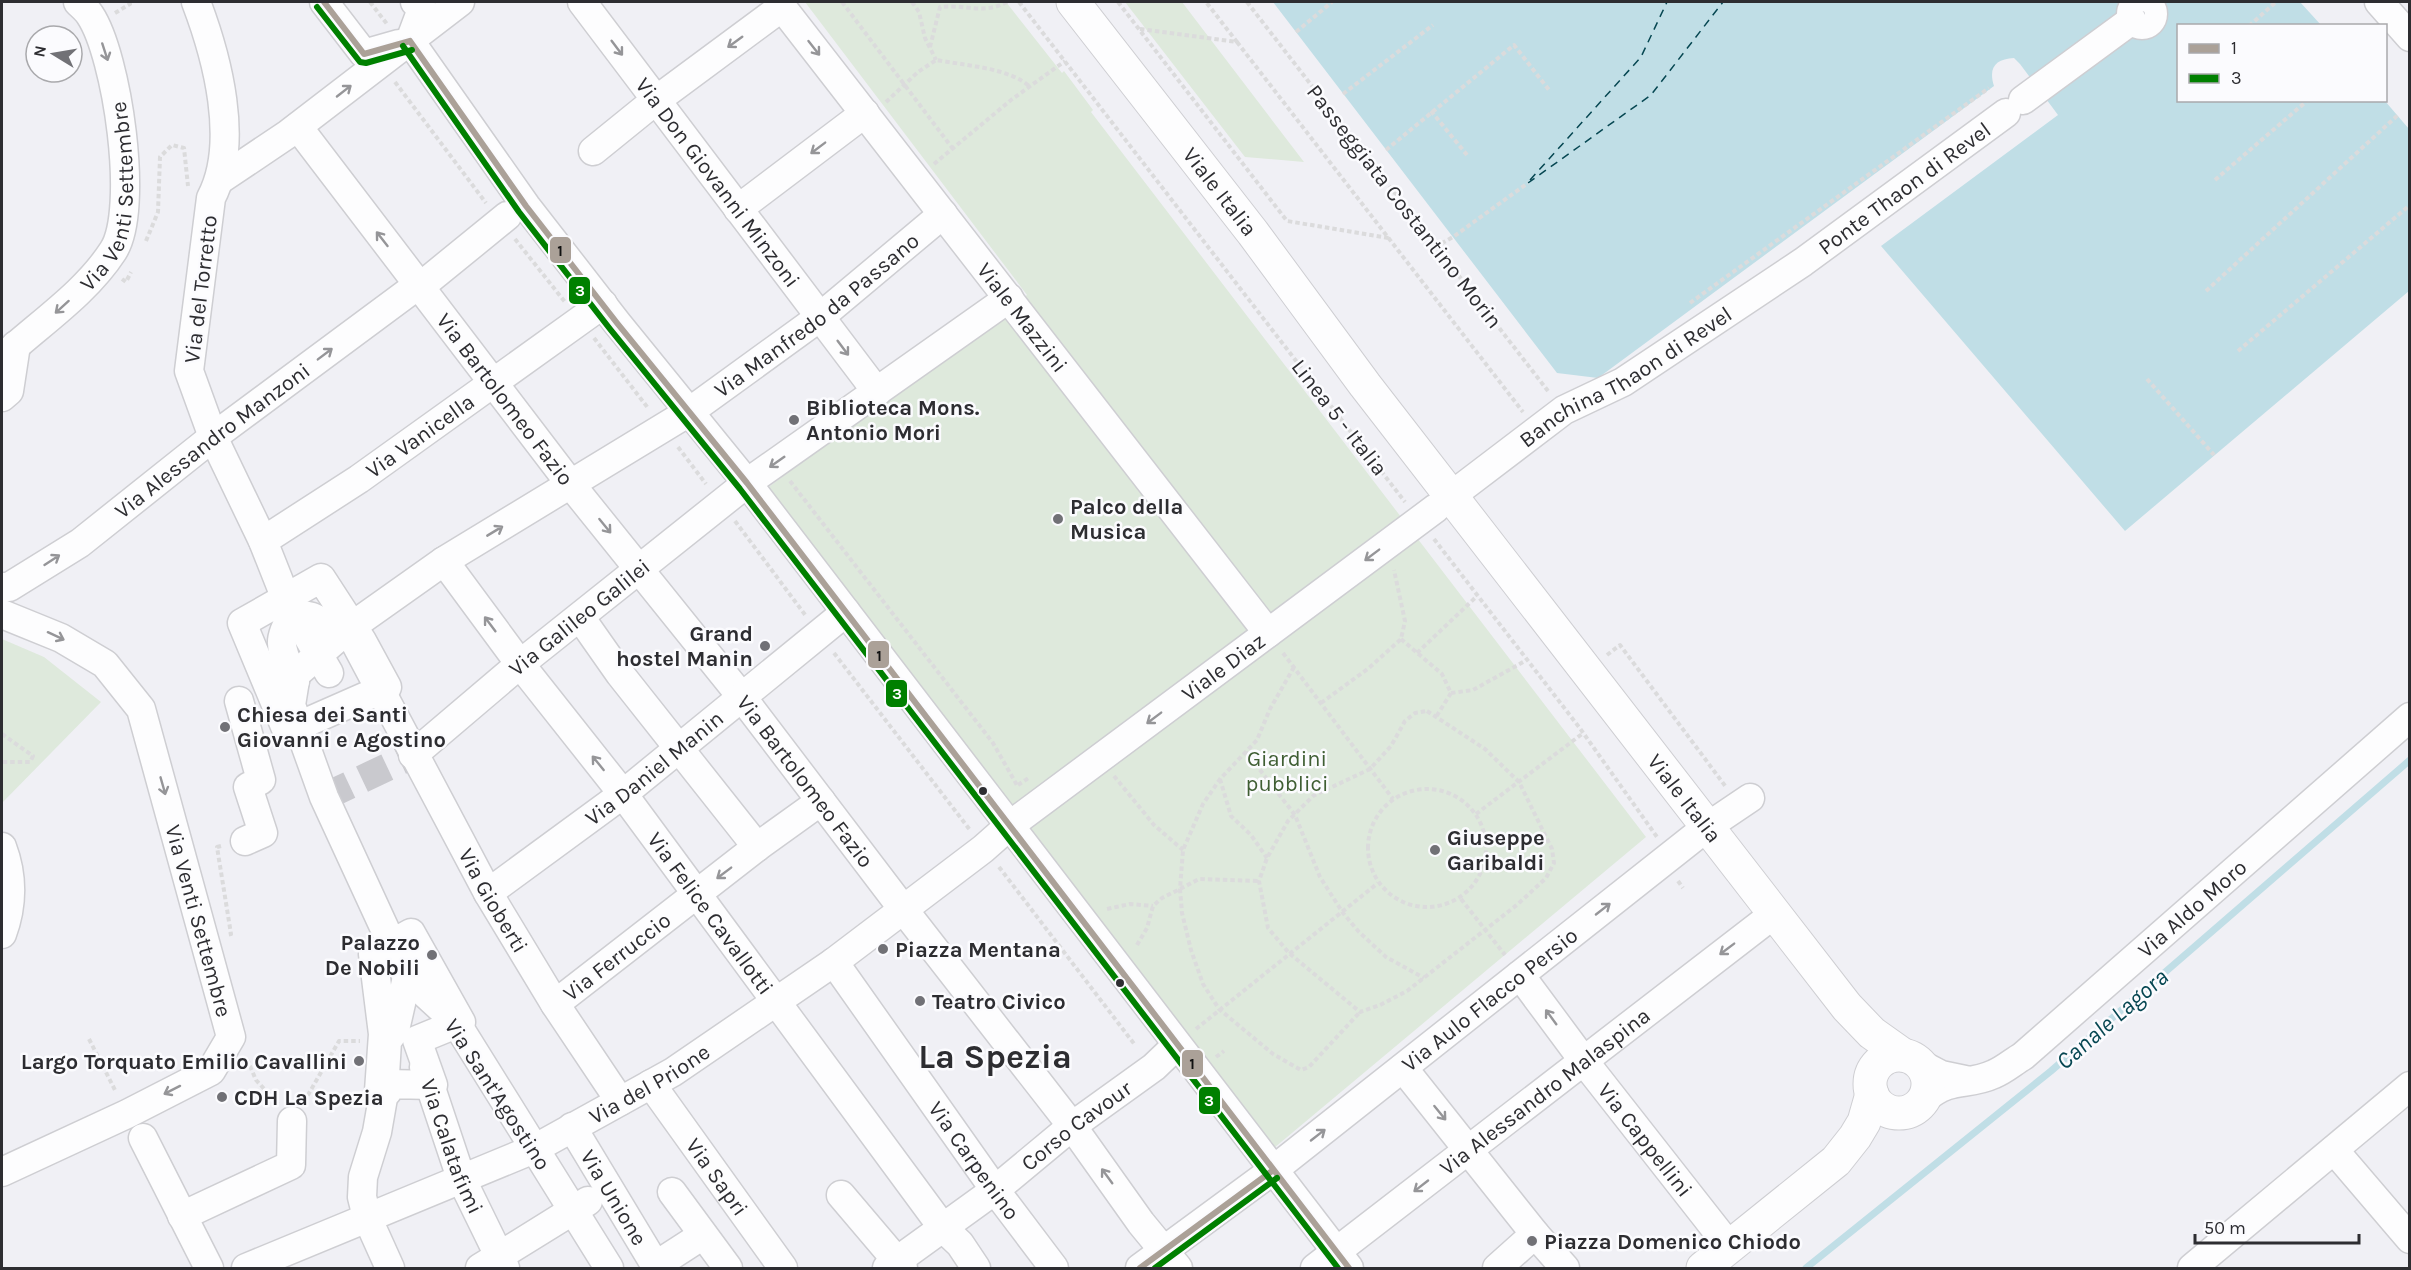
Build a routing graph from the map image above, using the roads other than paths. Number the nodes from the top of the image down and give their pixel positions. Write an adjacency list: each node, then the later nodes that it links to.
1 (78, 2): 26 (street, Via Venti Settembre, one-way to 26)
2 (196, 2): 17 (street, Via del Torretto)
3 (324, 2): 11 (street)
4 (415, 2): 11 (street)
5 (460, 2): 11 (street)
6 (582, 2): 13 (street, Via Don Giovanni Minzoni, one-way to 13)
7 (1073, 2): 34 (main road, Viale Italia)
8 (780, 4): 13 (street, one-way to 13); 14 (street, Viale Mazzini, one-way to 14)
9 (2388, 5): 12 (street)
10 (2147, 10): 21 (street, Ponte Thaon di Revel)
11 (401, 36): 15 (street, one-way to 11); 23 (street)
12 (2409, 37)
13 (656, 100): 16 (street); 18 (street, Via Don Giovanni Minzoni)
14 (867, 116): 18 (street, one-way to 18); 19 (street, Viale Mazzini)
15 (298, 127): 17 (street); 22 (street, Via Bartolomeo Fazio, one-way to 15)
16 (593, 151)
17 (216, 189): 31 (street, Via del Torretto)
18 (738, 209): 25 (street, Via Don Giovanni Minzoni)
19 (943, 214): 24 (street, Viale Mazzini); 25 (street, Via Manfredo da Passano)
20 (504, 219): 22 (street, Via Alessandro Manzoni)
21 (1803, 262): 34 (street, Banchina Thaon di Revel)
22 (422, 284): 27 (street, Via Bartolomeo Fazio); 31 (street, Via Alessandro Manzoni, one-way to 22)
23 (603, 304): 27 (street, Via Vanicella); 30 (street)
24 (999, 305): 28 (street, Via Galileo Galilei); 44 (street, Viale Mazzini)
25 (820, 317): 28 (street, Via Don Giovanni Minzoni, one-way to 28); 30 (street, Via Manfredo da Passano)
26 (9, 351): 29 (street)
27 (493, 382): 33 (street, Via Bartolomeo Fazio); 35 (street, Via Vanicella)
28 (877, 392): 32 (street, Via Galileo Galilei, one-way to 32)
29 (2, 397)
30 (689, 412): 32 (street); 33 (street, Via Manfredo da Passano)
31 (213, 437): 35 (street, Via del Torretto); 38 (street, Via Alessandro Manzoni, one-way to 31)
32 (747, 483): 37 (street, Via Galileo Galilei); 40 (street)
33 (572, 486): 36 (street, Via Manfredo da Passano, one-way to 33); 37 (street, Via Bartolomeo Fazio, one-way to 37)
34 (1426, 510): 44 (street, Viale Diaz, one-way to 44); 59 (main road, Viale Italia)
35 (263, 542): 39 (street, Via del Torretto)
36 (444, 561): 43 (street, Via Manfredo da Passano); 46 (street, Via Felice Cavallotti, one-way to 36)
37 (639, 567): 42 (street, Via Galileo Galilei); 49 (street, Via Bartolomeo Fazio)
38 (2, 587)
39 (290, 606): 43 (street); 43 (street); 45 (street, Via del Torretto); 47 (street); 52 (street)
40 (846, 612): 49 (street, Via Daniel Manin); 58 (street)
41 (2, 614): 98 (street, Via Venti Settembre, one-way to 98)
42 (580, 617): 46 (street, Via Galileo Galilei); 53 (street)
43 (348, 629): 45 (street, Via Manfredo da Passano); 48 (street, Via Gioberti)
44 (1268, 633): 58 (street, Viale Diaz, one-way to 58)
45 (323, 663): 47 (street); 48 (street); 52 (street)
46 (520, 664): 54 (street, Via Galileo Galilei); 55 (street, Via Felice Cavallotti, one-way to 46)
47 (295, 681): 52 (street, Via Sant'Agostino)
48 (377, 685): 52 (street); 54 (street, Via Gioberti)
49 (741, 696): 53 (street, Via Daniel Manin); 56 (street, Via Bartolomeo Fazio)
50 (239, 701): 60 (street)
51 (2409, 717): 81 (street, Via Aldo Moro)
52 (297, 721): 68 (street, Via Sant'Agostino)
53 (680, 747): 55 (street, Via Daniel Manin); 62 (street)
54 (413, 755): 63 (street, Via Gioberti)
55 (623, 794): 63 (street, Via Daniel Manin); 64 (street, Via Felice Cavallotti)
56 (821, 801): 62 (street, Via Ferruccio); 65 (street, Via Bartolomeo Fazio)
57 (1745, 802): 59 (street, Via Aulo Flacco Persio)
58 (1009, 826): 65 (street, Via del Prione); 77 (street)
59 (1707, 827): 66 (main road, Viale Italia); 70 (street, Via Aulo Flacco Persio, one-way to 59)
60 (245, 841)
61 (2, 847): 67 (street)
62 (757, 847): 64 (street, Via Ferruccio, one-way to 64)
63 (488, 893): 73 (street, Via Gioberti)
64 (697, 894): 72 (street, Via Felice Cavallotti); 73 (street, Via Ferruccio)
65 (903, 909): 69 (street, Via del Prione); 90 (street, Via Bartolomeo Fazio)
66 (1774, 914): 74 (main road, Viale Italia); 78 (street, Via Alessandro Malaspina, one-way to 78)
67 (2, 934)
68 (391, 944): 71 (street, Via Sant'Agostino); 75 (street); 76 (street)
69 (834, 962): 72 (street, Via del Prione); 102 (street, Via Carpenino)
70 (1520, 975): 78 (street, Via Cappellini, one-way to 70); 80 (street, Via Aulo Flacco Persio)
71 (407, 977): 75 (street, Via Sant'Agostino); 76 (street)
72 (777, 1000): 83 (street, Via del Prione); 108 (street, Via Felice Cavallotti)
73 (555, 1004): 87 (street, Via Gioberti)
74 (1847, 1007): 79 (main road, Viale Italia); 82 (main road, Viale Italia)
75 (456, 1023): 84 (street); 93 (street, Via Sant'Agostino)
76 (388, 1035): 84 (street, Via Calatafimi); 86 (street)
77 (1177, 1046): 90 (street, Corso Cavour); 97 (street)
78 (1582, 1060): 94 (street, Via Alessandro Malaspina); 113 (street, Via Cappellini)
79 (1912, 1060): 81 (street, Via Aldo Moro); 82 (main road); 88 (main road)
80 (1403, 1068): 94 (street, one-way to 94); 97 (street, Via Aulo Flacco Persio, one-way to 80)
81 (1965, 1080): 88 (street, Via Aldo Moro)
82 (1872, 1083): 88 (main road); 96 (main road)
83 (651, 1084): 87 (street, Via del Prione); 124 (street, Via Sapri)
84 (430, 1085): 86 (street); 100 (street, Via Calatafimi)
85 (2409, 1086): 95 (street)
86 (384, 1092): 99 (street)
87 (620, 1101): 91 (street, Via del Prione)
88 (1914, 1106): 96 (main road)
89 (292, 1121): 106 (street)
90 (1072, 1126): 102 (street, Corso Cavour); 114 (street, Via Bartolomeo Fazio, one-way to 90)
91 (572, 1127): 93 (street, Via del Prione); 101 (street, Via Unione)
92 (143, 1138): 106 (street)
93 (534, 1149): 100 (street, Via del Prione); 105 (street, Via Sant'Agostino)
94 (1468, 1149): 110 (street); 115 (street, Via Alessandro Malaspina, one-way to 115)
95 (2334, 1150): 112 (street); 131 (street)
96 (1836, 1161): 113 (main road)
97 (1272, 1171): 114 (street, Via Aulo Flacco Persio); 115 (street)
98 (2, 1172)
99 (363, 1177): 107 (street); 109 (street)
100 (461, 1178): 107 (street, Via del Prione); 116 (street, Via Calatafimi)
101 (608, 1188): 105 (street); 118 (street, Via Unione)
102 (995, 1190): 108 (street, Corso Cavour); 126 (street, Via Carpenino)
103 (672, 1192): 111 (street)
104 (841, 1195): 117 (street)
105 (573, 1211): 116 (street); 122 (street, Via Sant'Agostino)
106 (182, 1216): 119 (street)
107 (367, 1217): 109 (street, Via del Prione); 121 (street)
108 (943, 1228): 117 (street, Corso Cavour); 125 (street, Via Felice Cavallotti)
109 (331, 1234): 120 (street, Via del Prione)
110 (1535, 1234): 128 (street); 129 (street)
111 (703, 1235): 118 (street); 123 (street)
112 (2409, 1239)
113 (1729, 1246): 130 (main road)
114 (1171, 1260): 127 (street, Via Aulo Flacco Persio)
115 (1333, 1263)
116 (495, 1265)
117 (895, 1266)
118 (656, 1268)
119 (209, 1269)
120 (246, 1269)
121 (390, 1269)
122 (609, 1269)
123 (728, 1269)
124 (783, 1269)
125 (976, 1269)
126 (1054, 1269)
127 (1140, 1269)
128 (1497, 1269)
129 (1565, 1269)
130 (1703, 1269)
131 (2192, 1269)

